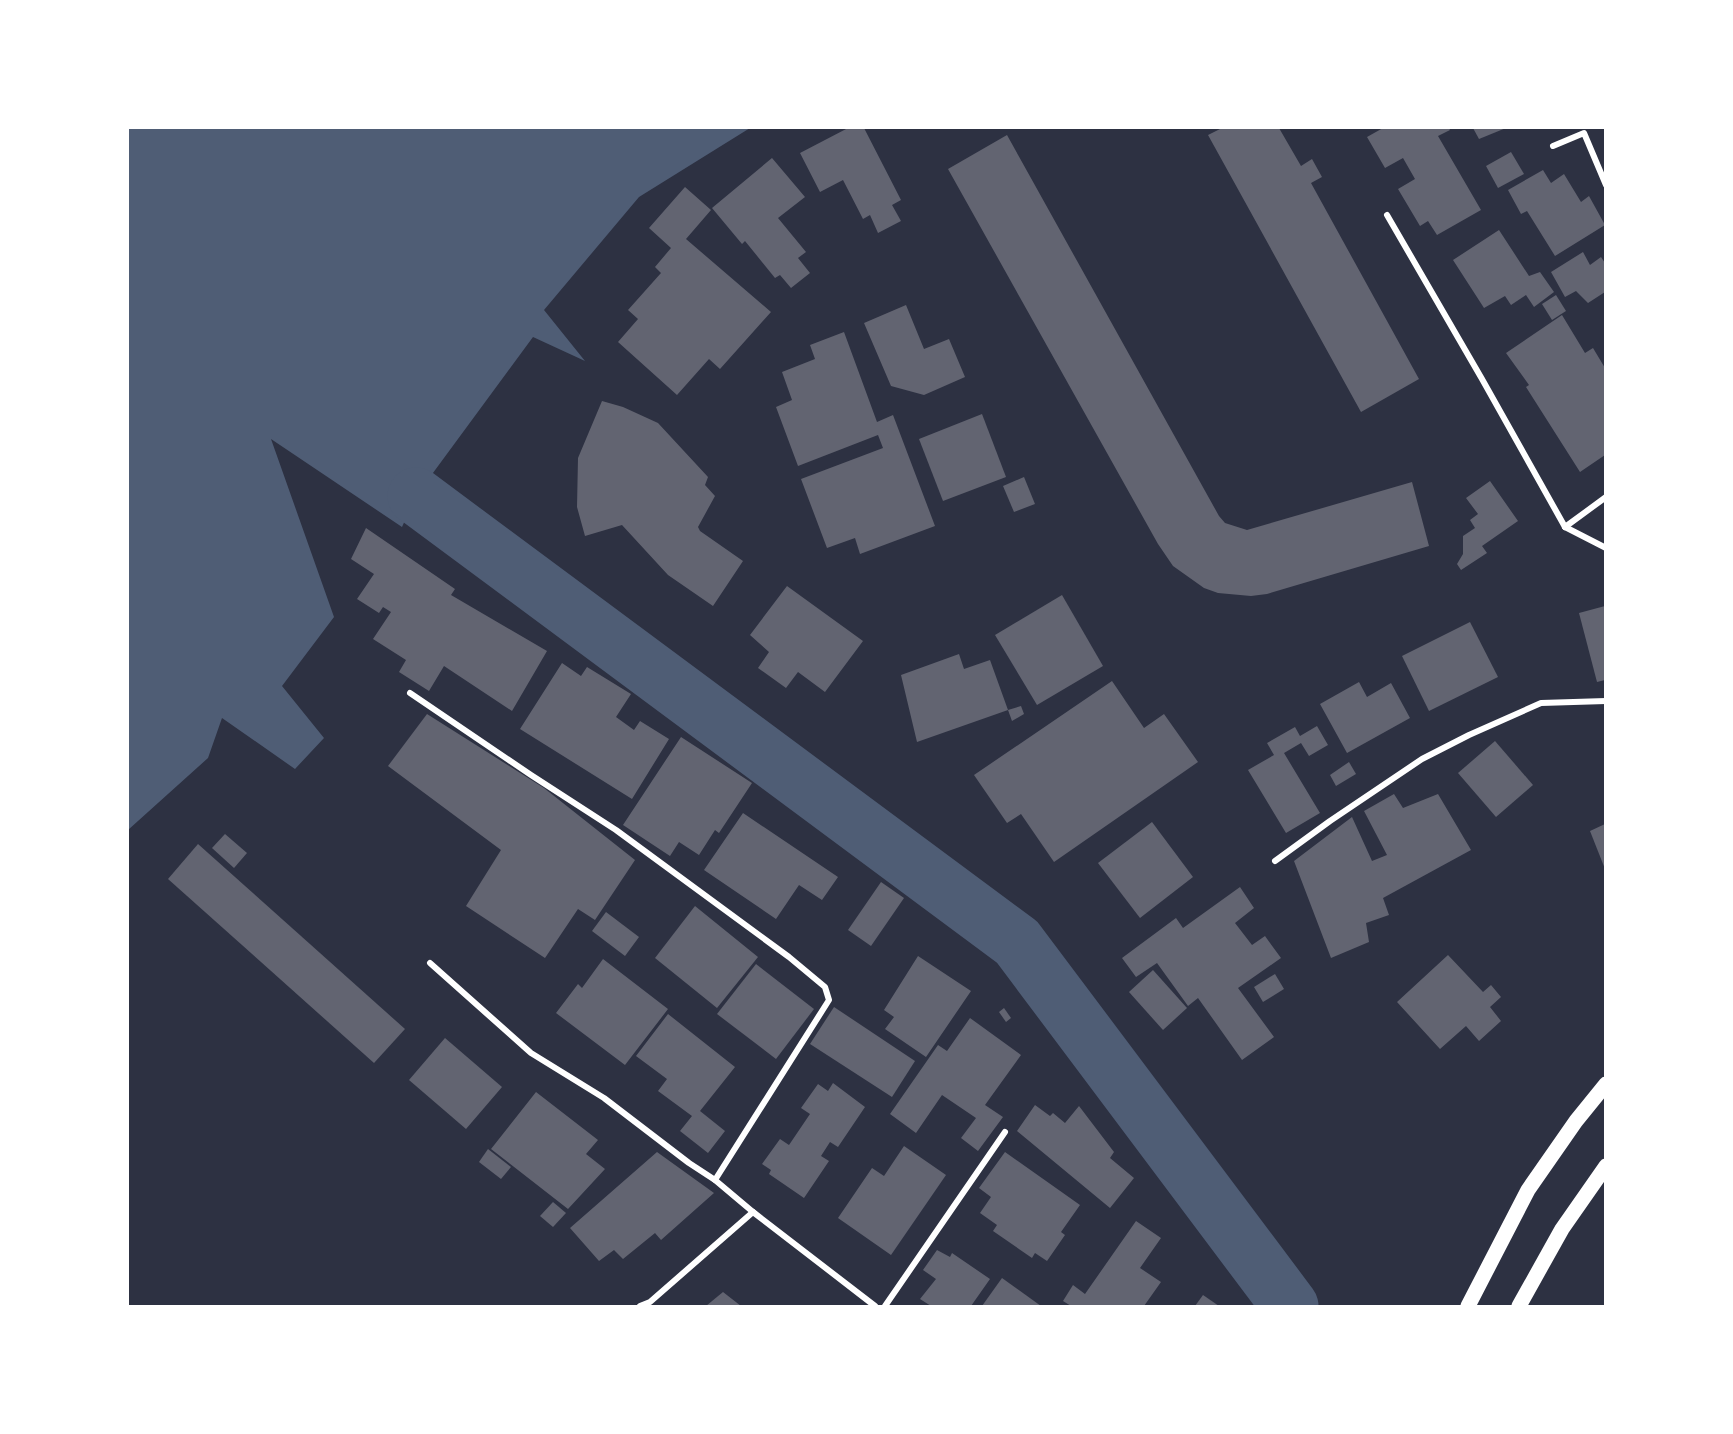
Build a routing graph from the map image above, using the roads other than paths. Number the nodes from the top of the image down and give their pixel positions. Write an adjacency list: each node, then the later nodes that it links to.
1 (1553, 146): 2 (street)
2 (1605, 185)
3 (1387, 215): 5 (street)
4 (1605, 498): 5 (street)
5 (1565, 527): 6 (street)
6 (1605, 548)
7 (411, 693): 14 (street)
8 (1605, 701): 9 (street)
9 (1275, 861)
10 (430, 963): 14 (street)
11 (1605, 1084): 19 (main road)
12 (1005, 1132): 18 (street)
13 (1605, 1166): 20 (main road)
14 (715, 1180): 15 (street)
15 (753, 1212): 16 (street); 17 (street)
16 (640, 1306)
17 (876, 1306)
18 (885, 1306)
19 (1468, 1306)
20 (1519, 1306)

